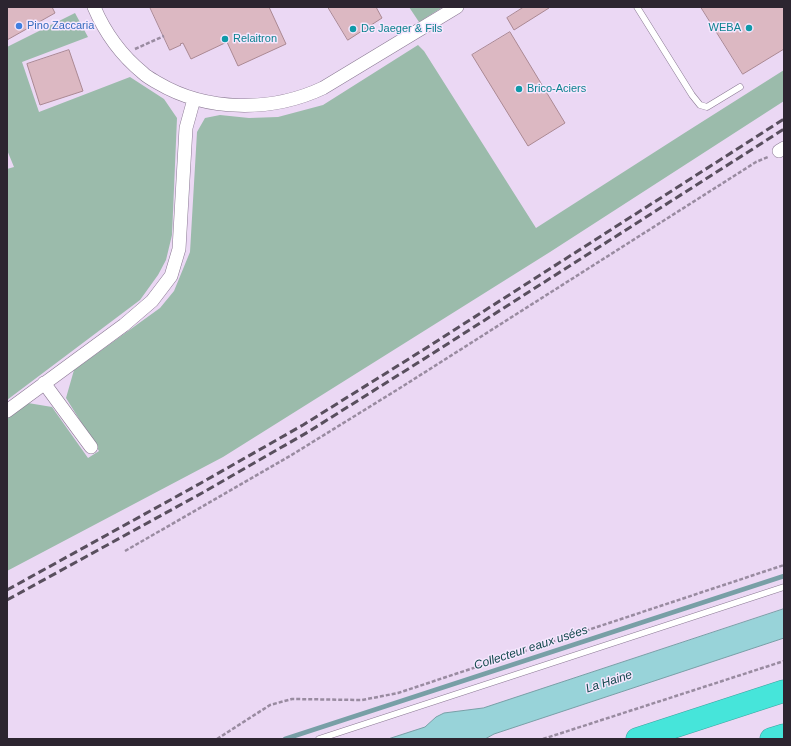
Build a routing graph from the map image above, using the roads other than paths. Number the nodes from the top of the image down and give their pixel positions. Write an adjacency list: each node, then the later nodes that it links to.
1 (94, 7): 5 (street)
2 (457, 7): 5 (street)
3 (637, 7): 4 (lane)
4 (740, 87)
5 (194, 99): 6 (street)
6 (44, 384): 7 (street); 8 (street)
7 (7, 411)
8 (90, 447)
9 (784, 587): 12 (lane)
10 (784, 691): 13 (highway)
11 (784, 735): 14 (highway)
12 (319, 739)
13 (637, 739)
14 (771, 739)

